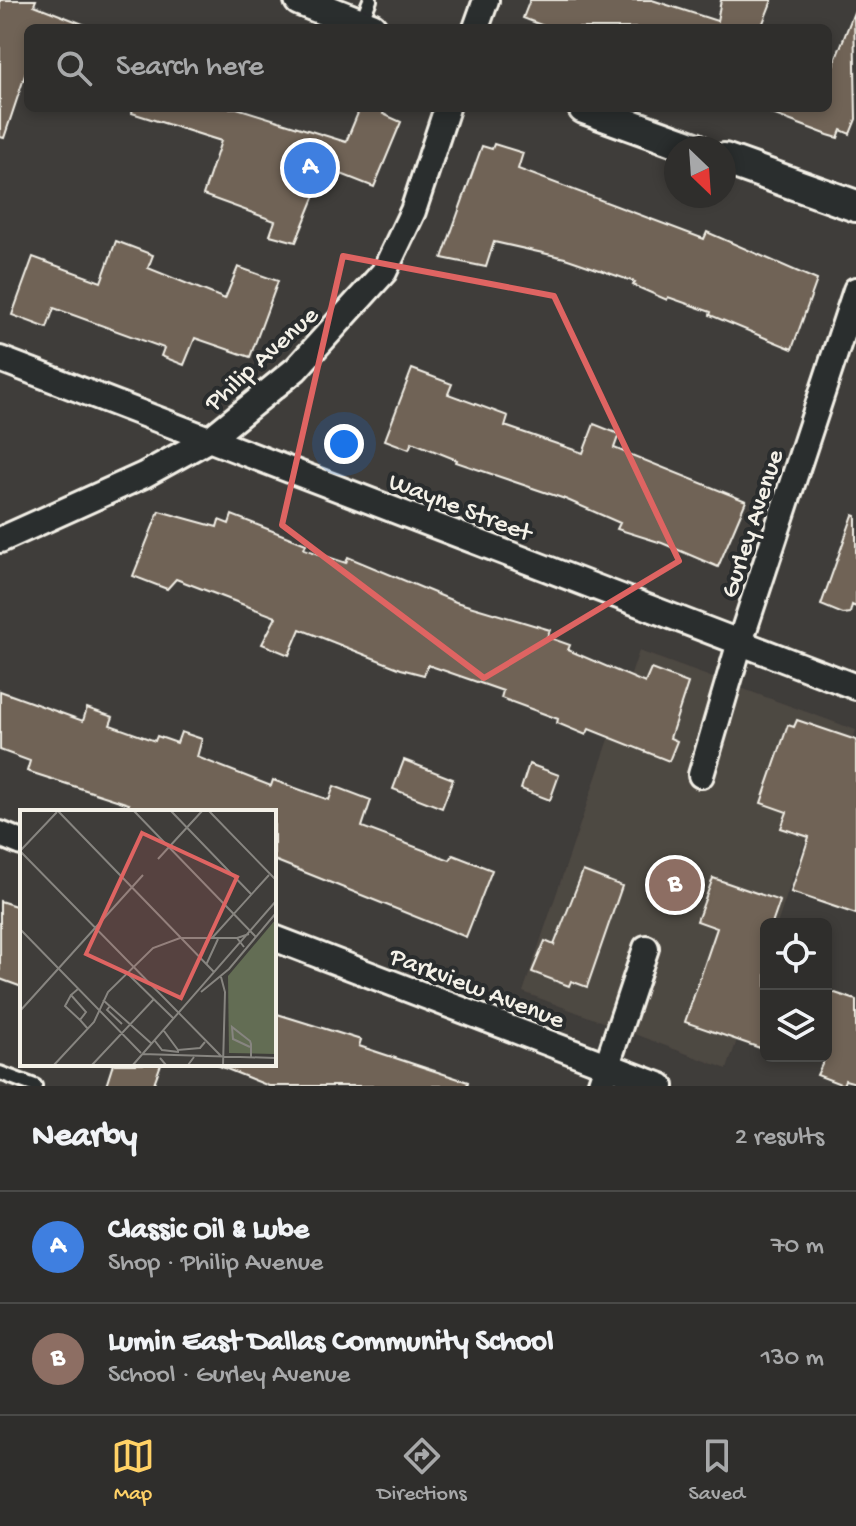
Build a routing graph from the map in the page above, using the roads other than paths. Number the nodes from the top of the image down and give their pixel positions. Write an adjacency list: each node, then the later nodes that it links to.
1 (300, 0): 3 (street)
2 (484, 1): 4 (street)
3 (367, 17)
4 (477, 24)
5 (446, 112): 12 (street, Philip Avenue)
6 (595, 112): 7 (street)
7 (664, 137)
8 (736, 163): 9 (street)
9 (856, 206)
10 (856, 290): 14 (street, Gurley Avenue)
11 (0, 359): 12 (street, Wayne Street)
12 (211, 438): 13 (street, Philip Avenue); 14 (street, Wayne Street)
13 (0, 540)
14 (740, 642): 15 (street, Wayne Street); 16 (street, Gurley Avenue)
15 (856, 687)
16 (701, 775)
17 (0, 834): 18 (street)
18 (20, 842)
19 (276, 939): 22 (street, Parkview Avenue)
20 (646, 948): 22 (street)
21 (0, 1073): 23 (lane)
22 (604, 1076): 24 (street, Parkview Avenue)
23 (35, 1086)
24 (661, 1086)

